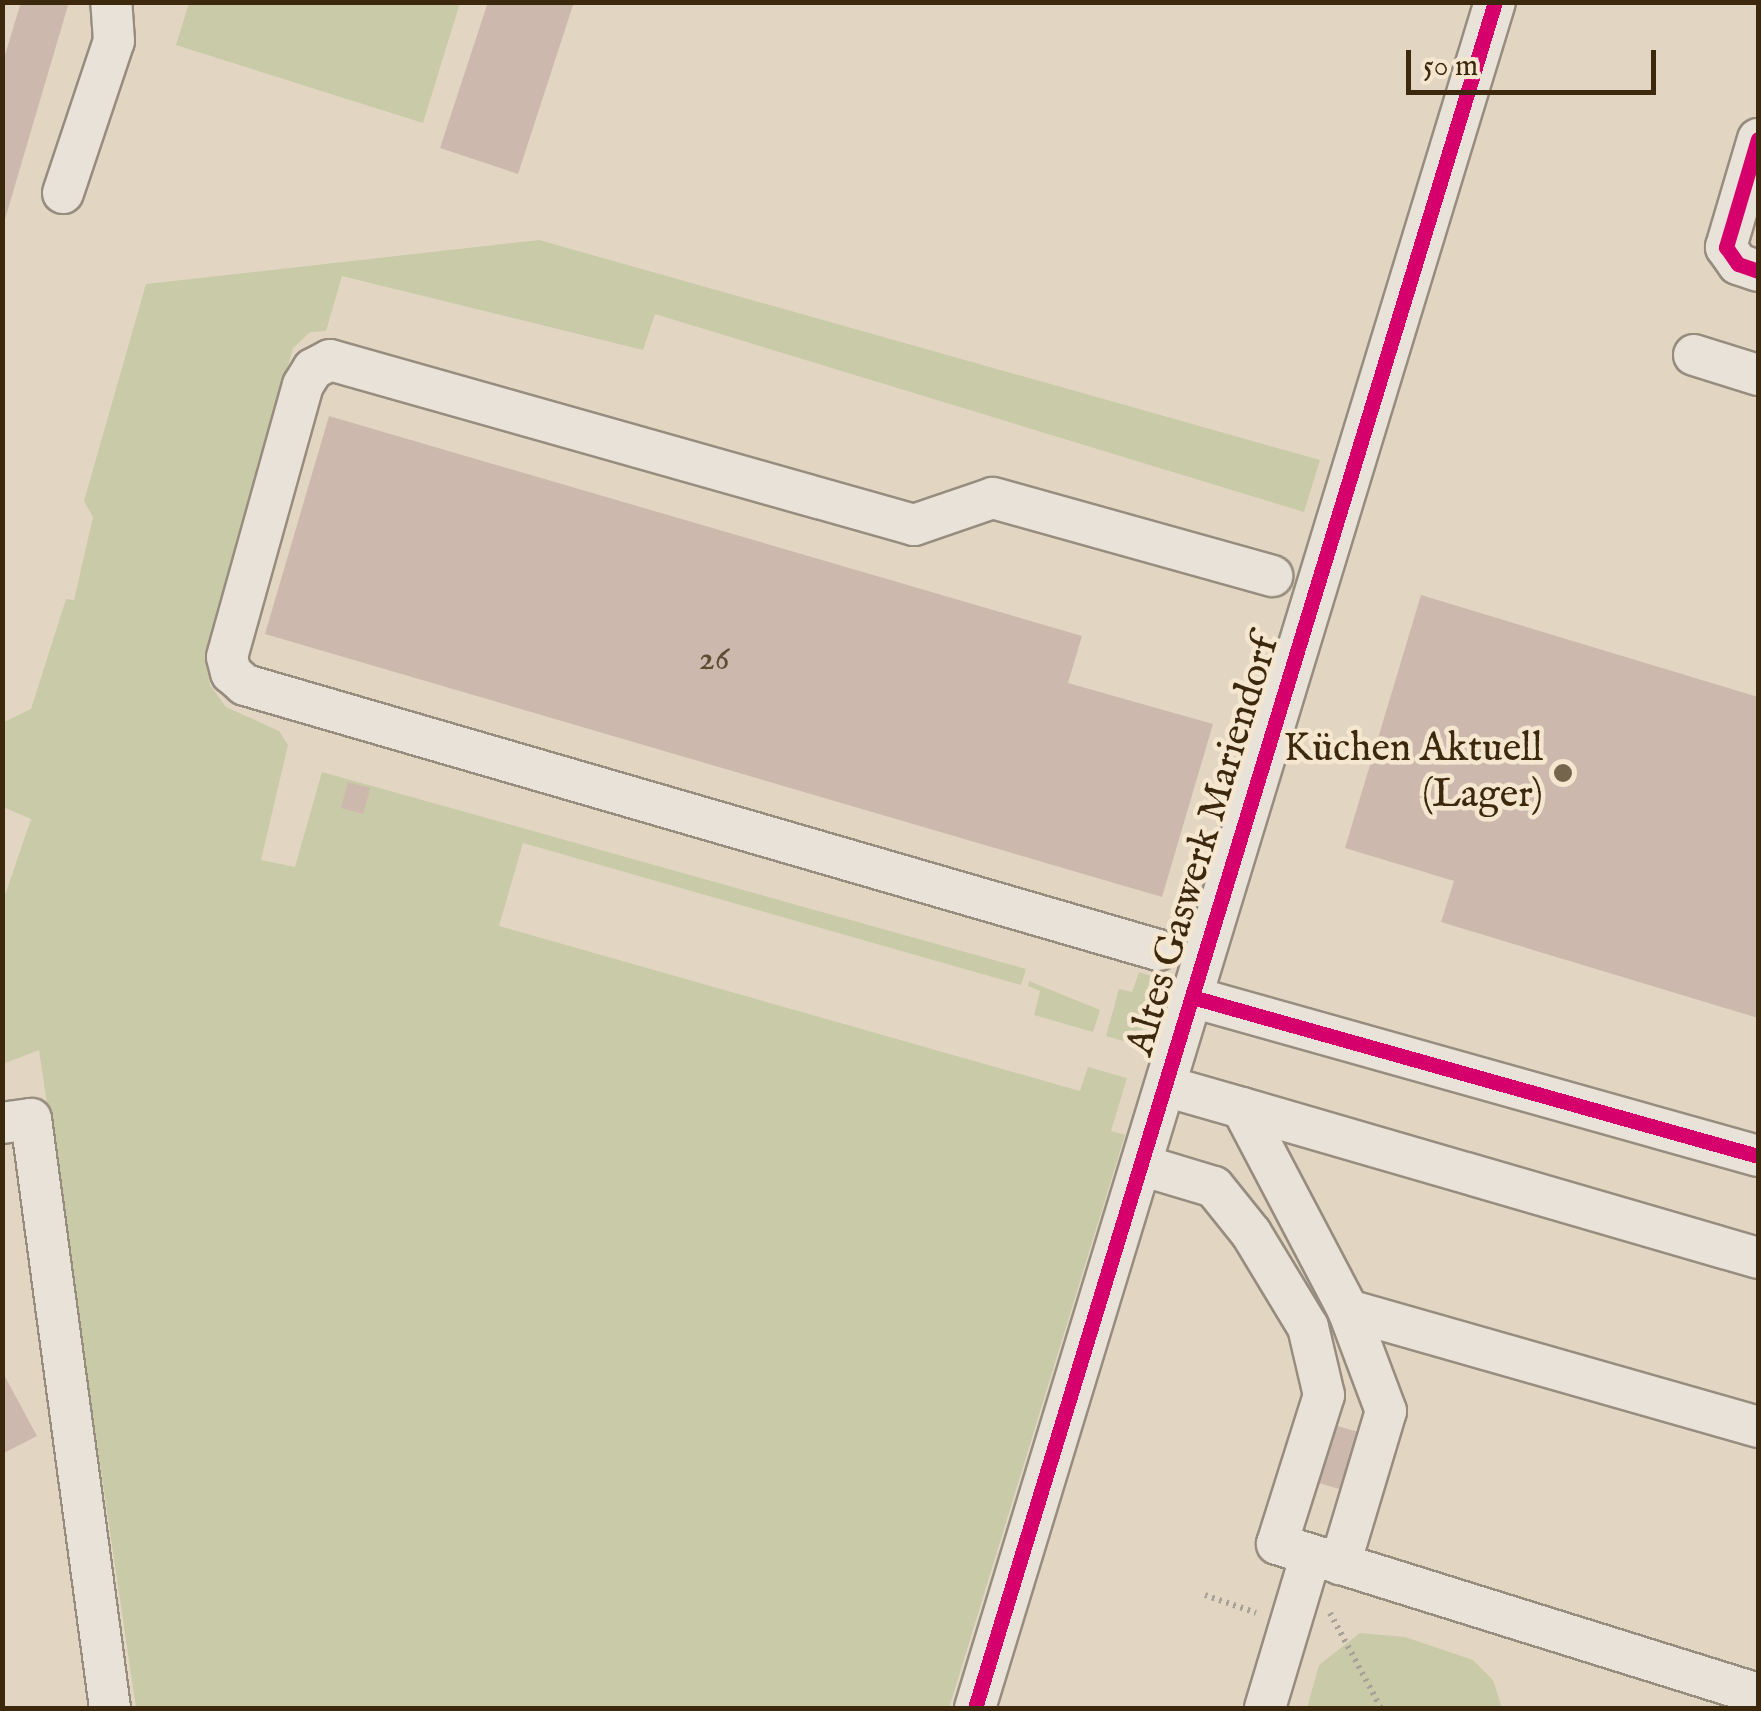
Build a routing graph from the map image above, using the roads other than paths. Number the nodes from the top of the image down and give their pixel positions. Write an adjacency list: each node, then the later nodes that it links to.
1 (111, 2): 4 (street)
2 (1495, 2): 10 (street, Altes Gaswerk Mariendorf)
3 (1758, 139): 5 (street)
4 (63, 193)
5 (1758, 271)
6 (1694, 355): 7 (street)
7 (1758, 374)
8 (1272, 576): 9 (street)
9 (1158, 950)
10 (1192, 996): 11 (street, Altes Gaswerk Mariendorf); 14 (street)
11 (1165, 1086): 12 (street); 15 (street, Altes Gaswerk Mariendorf)
12 (1242, 1108): 16 (street); 17 (street)
13 (2, 1123): 21 (street)
14 (1758, 1156)
15 (1141, 1164): 19 (street); 22 (street, Altes Gaswerk Mariendorf)
16 (1758, 1258)
17 (1348, 1310): 18 (street); 19 (street)
18 (1758, 1427)
19 (1326, 1559): 20 (street); 23 (street)
20 (1758, 1694)
21 (110, 1708)
22 (975, 1708)
23 (1266, 1708)

